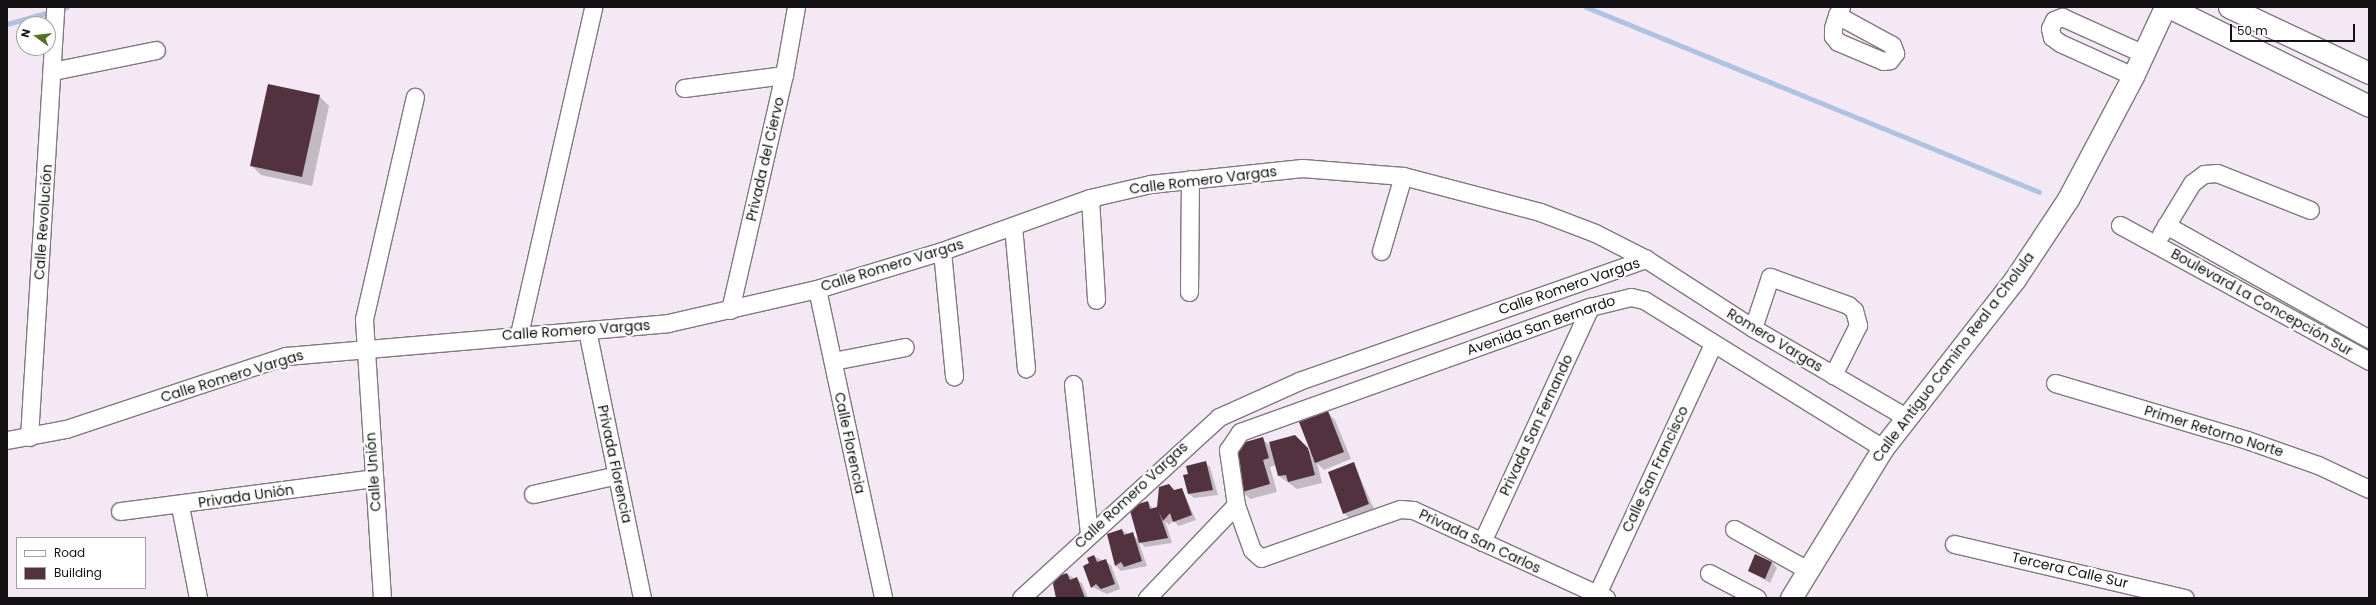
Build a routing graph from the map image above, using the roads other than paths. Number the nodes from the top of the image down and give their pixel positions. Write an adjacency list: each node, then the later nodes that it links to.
1 (593, 7): 34 (street)
2 (796, 7): 11 (street, Privada del Ciervo)
3 (2165, 7): 8 (main road, Calle Antiguo Camino Real a Cholula)
4 (2168, 7): 15 (main road)
5 (2229, 7): 10 (main road)
6 (56, 11): 9 (street, Calle Revolución)
7 (156, 50): 9 (street)
8 (2144, 54): 12 (main road, Calle Antiguo Camino Real a Cholula); 12 (street)
9 (53, 71): 47 (street, Calle Revolución)
10 (2369, 73)
11 (784, 75): 13 (street); 31 (street, Privada del Ciervo)
12 (2133, 76): 46 (main road, Calle Antiguo Camino Real a Cholula)
13 (684, 88)
14 (415, 97): 37 (street, Calle Unión)
15 (2369, 106)
16 (1403, 176): 17 (street, Calle Romero Vargas); 25 (street); 26 (street, Calle Romero Vargas)
17 (1190, 179): 18 (street, Calle Romero Vargas); 28 (street)
18 (1090, 198): 22 (street, Calle Romero Vargas); 29 (street)
19 (2310, 210): 21 (street)
20 (2120, 225): 23 (street, Boulevard La Concepción Sur)
21 (2166, 225): 23 (street); 35 (street, Boulevard La Concepción Sur)
22 (1013, 226): 24 (street, Calle Romero Vargas); 41 (street)
23 (2156, 243): 40 (street, Boulevard La Concepción Sur)
24 (942, 251): 27 (street, Calle Romero Vargas); 43 (street)
25 (1381, 251)
26 (1646, 260): 32 (street, Romero Vargas); 58 (street, Calle Romero Vargas)
27 (816, 289): 31 (street, Calle Romero Vargas); 39 (street, Calle Florencia)
28 (1190, 292)
29 (1096, 300)
30 (1590, 307): 36 (street, Avenida San Bernardo); 54 (street, Avenida San Bernardo); 59 (street, Privada San Fernando)
31 (730, 310): 33 (street, Calle Romero Vargas)
32 (1753, 328): 42 (street, Romero Vargas); 42 (street)
33 (587, 330): 34 (street, Calle Romero Vargas); 50 (street, Privada Florencia)
34 (519, 334): 37 (street, Calle Romero Vargas)
35 (2369, 339)
36 (1714, 344): 49 (street, Avenida San Bernardo); 63 (street, Calle San Francisco)
37 (366, 347): 47 (street, Calle Romero Vargas); 51 (street, Calle Unión)
38 (905, 347): 39 (street)
39 (832, 361): 67 (street, Calle Florencia)
40 (2369, 361)
41 (1026, 368)
42 (1833, 375): 46 (street, Romero Vargas)
43 (954, 376)
44 (2055, 383): 52 (street, Primer Retorno Norte)
45 (1072, 384): 58 (street)
46 (1906, 418): 49 (main road, Calle Antiguo Camino Real a Cholula)
47 (29, 437): 48 (street, Calle Romero Vargas)
48 (7, 440)
49 (1883, 448): 61 (main road, Calle Antiguo Camino Real a Cholula)
50 (617, 475): 53 (street); 66 (street, Privada Florencia)
51 (373, 478): 55 (street, Privada Unión); 65 (street, Calle Unión)
52 (2369, 489)
53 (534, 494)
54 (1236, 505): 59 (street, Privada San Carlos); 69 (street)
55 (180, 506): 56 (street, Privada Unión); 64 (street)
56 (120, 511)
57 (1734, 529): 61 (street)
58 (1089, 533): 68 (street, Calle Romero Vargas)
59 (1482, 542): 63 (street, Privada San Carlos)
60 (1954, 544): 72 (street, Tercera Calle Sur)
61 (1806, 569): 71 (main road, Calle Antiguo Camino Real a Cholula)
62 (1709, 573): 70 (street)
63 (1601, 596)
64 (198, 598)
65 (382, 598)
66 (642, 598)
67 (883, 598)
68 (1021, 598)
69 (1147, 598)
70 (1757, 598)
71 (1791, 598)
72 (2185, 598)

